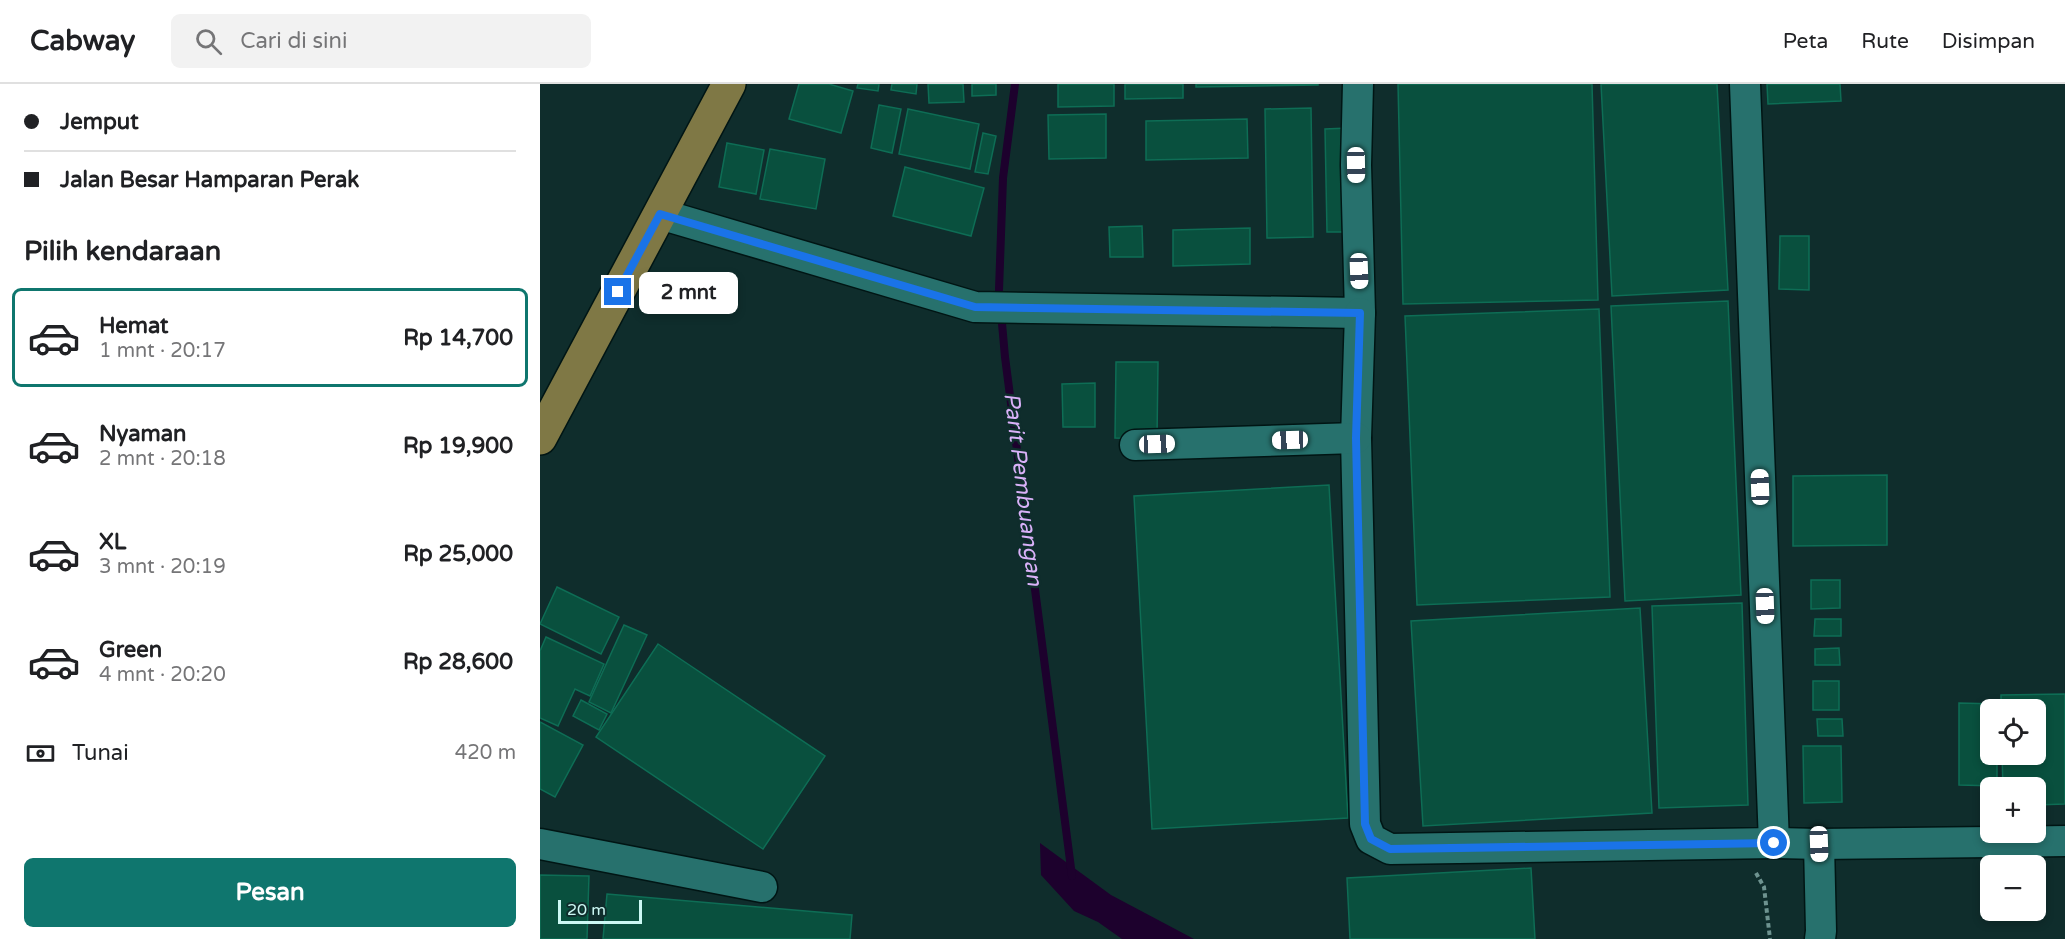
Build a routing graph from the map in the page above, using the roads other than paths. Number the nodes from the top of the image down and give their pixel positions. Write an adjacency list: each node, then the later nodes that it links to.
1 (729, 84): 4 (main road)
2 (1358, 84): 5 (lane)
3 (1744, 84): 10 (lane)
4 (660, 214): 5 (lane); 6 (main road)
5 (1360, 313): 7 (lane)
6 (540, 438)
7 (1356, 438): 8 (lane); 10 (lane)
8 (1135, 445)
9 (2065, 841): 12 (lane)
10 (1774, 843): 12 (lane)
11 (540, 844): 13 (lane)
12 (1819, 844): 14 (lane)
13 (762, 887)
14 (1820, 939)

